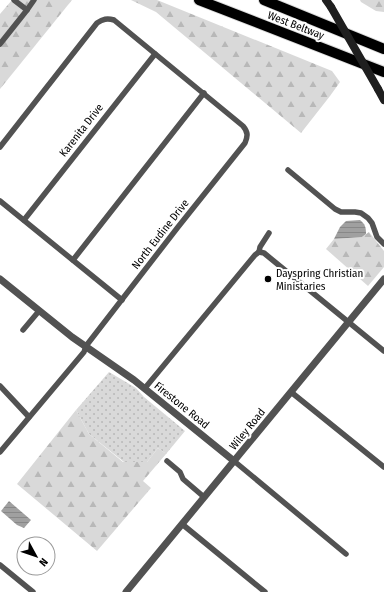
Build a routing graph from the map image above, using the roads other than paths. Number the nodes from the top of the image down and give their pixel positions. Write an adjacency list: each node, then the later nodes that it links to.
1 (14, 0): 6 (street)
2 (34, 0): 6 (street)
3 (199, 0): 10 (highway, West Beltway)
4 (264, 0): 8 (highway, West Beltway)
5 (328, 4): 12 (main road, bridge)
6 (26, 10): 7 (street)
7 (0, 44)
8 (384, 49)
9 (155, 54): 11 (street); 13 (street); 16 (street, Karenita Drive)
10 (384, 72)
11 (204, 93): 20 (street); 23 (street, North Eudine Drive)
12 (384, 100)
13 (0, 147)
14 (288, 170): 18 (street)
15 (0, 201): 16 (street)
16 (24, 220): 20 (street)
17 (269, 233): 19 (street)
18 (384, 244)
19 (259, 252): 25 (street); 30 (street)
20 (73, 260): 23 (street)
21 (0, 279): 24 (street, Firestone Road)
22 (384, 279): 25 (street, Wiley Road)
23 (122, 300): 27 (street, North Eudine Drive)
24 (39, 311): 26 (street); 27 (street, Firestone Road)
25 (349, 322): 28 (street); 31 (street, Wiley Road)
26 (23, 330)
27 (86, 346): 30 (street, Firestone Road); 32 (street, North Eudine Drive)
28 (384, 351)
29 (0, 386): 32 (street)
30 (145, 388): 35 (street, Firestone Road)
31 (291, 392): 35 (street, Wiley Road); 36 (street)
32 (30, 417): 33 (street, North Eudine Drive)
33 (0, 452)
34 (167, 461): 37 (street)
35 (234, 461): 37 (street, Wiley Road); 39 (street, Firestone Road)
36 (384, 467)
37 (204, 497): 38 (street, Wiley Road)
38 (182, 524): 42 (street, Wiley Road); 43 (street)
39 (346, 554)
40 (0, 565): 41 (street)
41 (33, 592)
42 (126, 592)
43 (265, 592)

